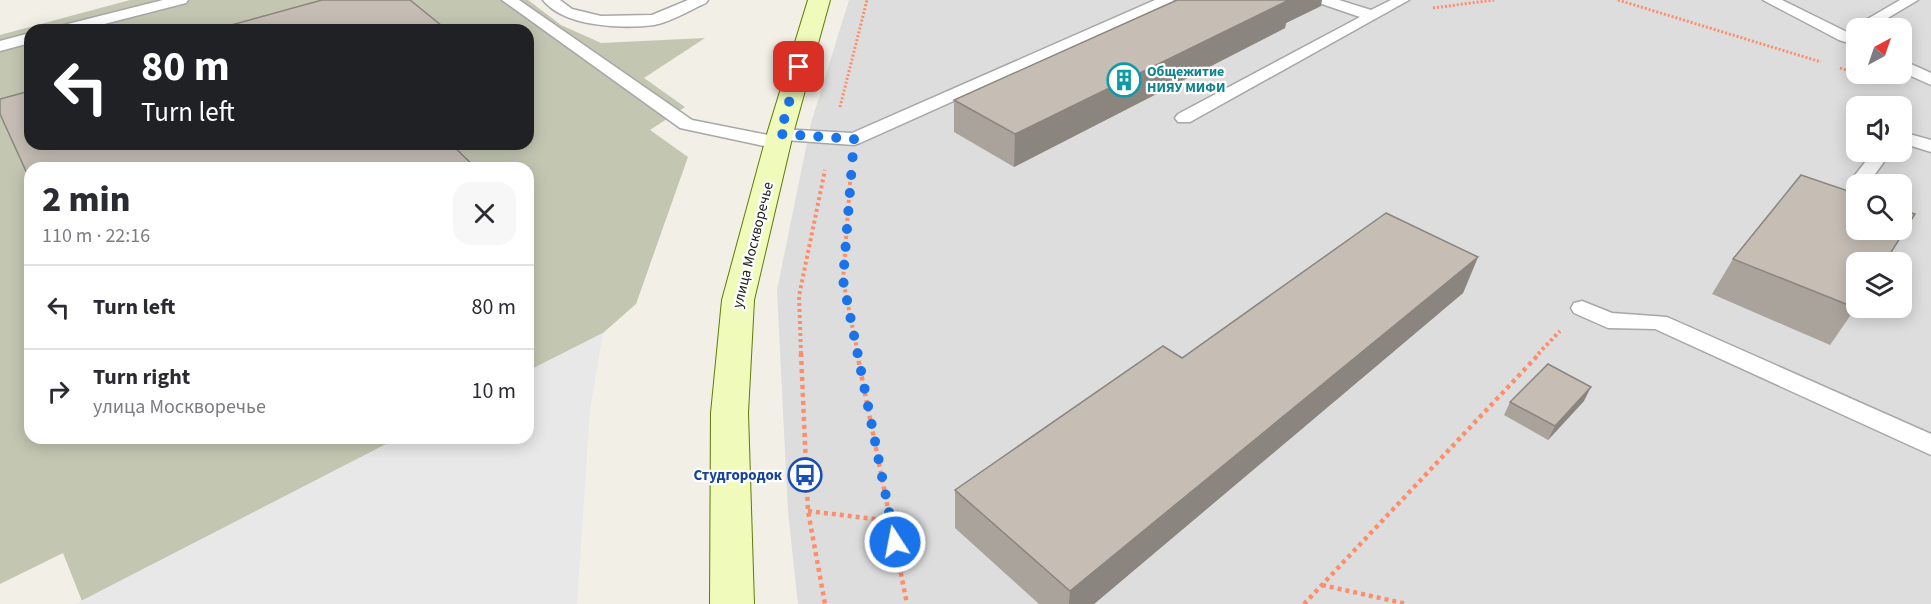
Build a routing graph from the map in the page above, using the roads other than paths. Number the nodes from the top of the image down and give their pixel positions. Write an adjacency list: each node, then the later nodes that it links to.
1 (181, 0): 13 (lane)
2 (509, 0): 20 (lane)
3 (550, 0): 4 (lane)
4 (701, 0)
5 (819, 0): 20 (main road, улица Москворечье)
6 (1167, 0): 20 (lane)
7 (1324, 0): 11 (lane)
8 (1402, 0): 11 (lane)
9 (1770, 0): 14 (lane)
10 (1911, 0): 12 (lane)
11 (1373, 16): 19 (lane)
12 (1882, 18)
13 (86, 24)
14 (1846, 31)
15 (24, 40): 16 (lane)
16 (0, 46)
17 (1912, 70): 18 (lane)
18 (1931, 80)
19 (1184, 118)
20 (779, 138): 25 (main road, улица Москворечье)
21 (1912, 140): 22 (lane)
22 (1931, 146)
23 (1582, 308): 24 (lane)
24 (1931, 445)
25 (732, 604)

